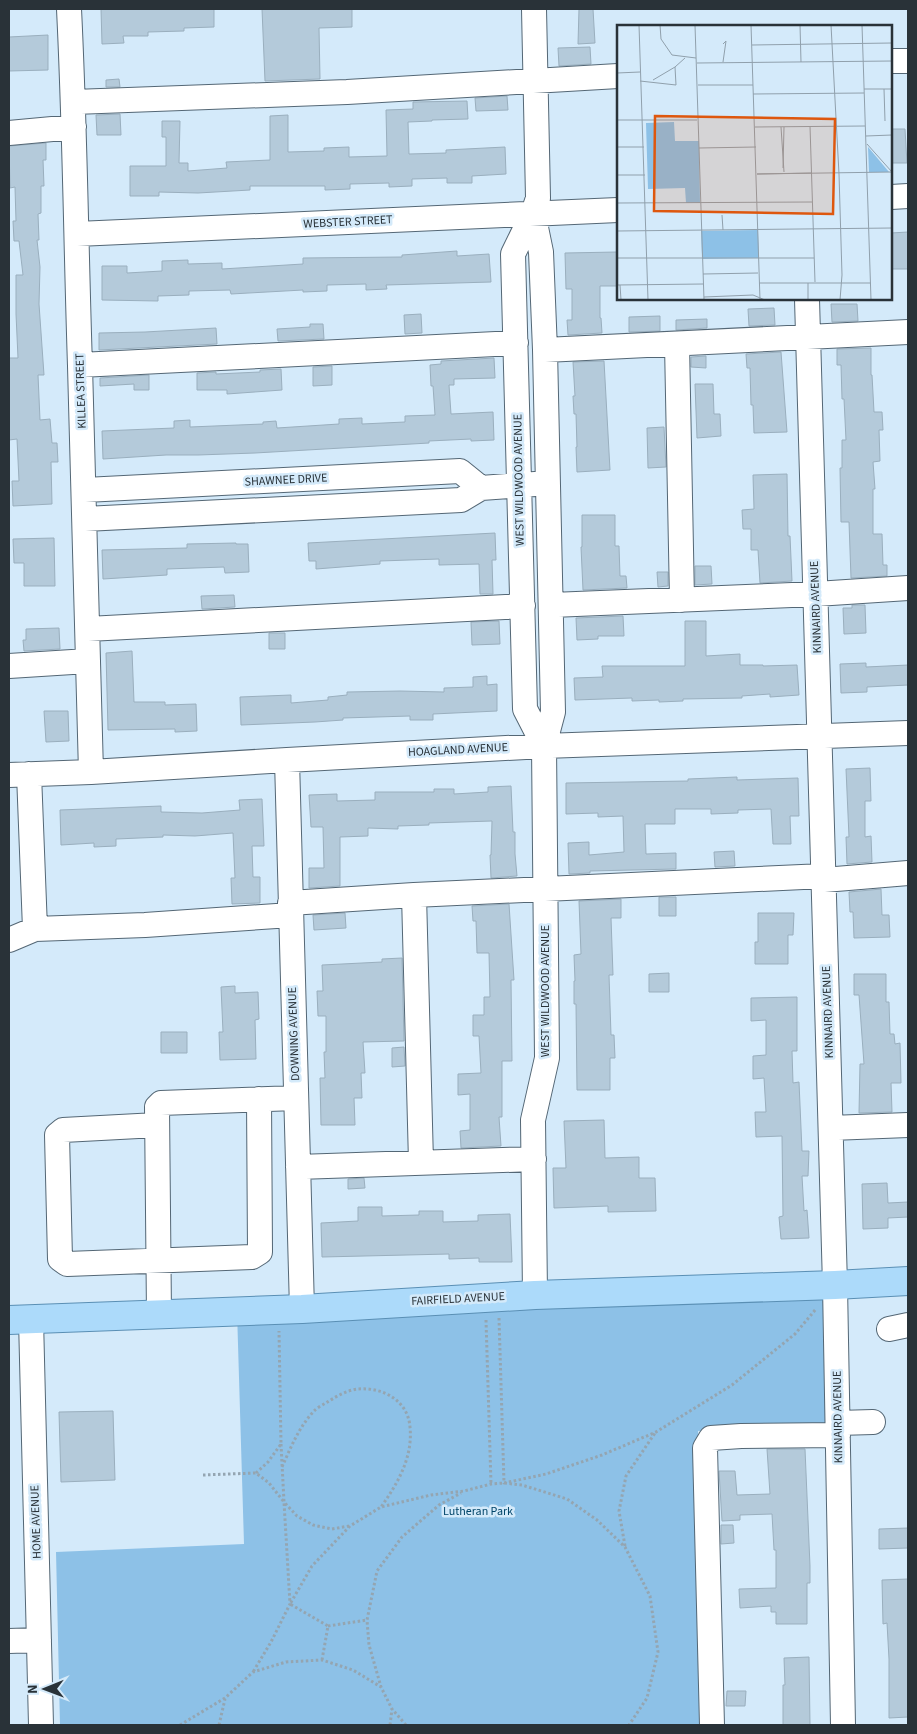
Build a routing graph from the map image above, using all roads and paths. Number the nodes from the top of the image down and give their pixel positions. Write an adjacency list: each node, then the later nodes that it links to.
1 (69, 9): 7 (street, KILLEA STREET)
2 (534, 9): 6 (street, WEST WILDWOOD AVENUE)
3 (908, 60): 4 (street)
4 (892, 62)
5 (617, 76): 6 (street)
6 (535, 80): 7 (street); 13 (street, WEST WILDWOOD AVENUE)
7 (74, 102): 8 (street, KILLEA STREET)
8 (74, 127): 9 (street); 14 (street, KILLEA STREET)
9 (9, 133)
10 (908, 196): 11 (street)
11 (892, 197)
12 (617, 210): 13 (street, WEBSTER STREET)
13 (533, 213): 14 (street, WEBSTER STREET); 18 (street, WEST WILDWOOD AVENUE); 20 (street, WEST WILDWOOD AVENUE)
14 (77, 234): 21 (street, KILLEA STREET)
15 (807, 300): 17 (street, KINNAIRD AVENUE)
16 (908, 332): 17 (street)
17 (808, 337): 19 (street); 32 (street, KINNAIRD AVENUE)
18 (516, 343): 21 (street); 25 (street, WEST WILDWOOD AVENUE)
19 (677, 344): 20 (street); 33 (street)
20 (545, 350): 24 (street, WEST WILDWOOD AVENUE)
21 (80, 365): 27 (street, KILLEA STREET)
22 (323, 478): 23 (street, SHAWNEE DRIVE); 26 (street, SHAWNEE DRIVE); 28 (street)
23 (277, 480): 27 (street, SHAWNEE DRIVE); 29 (street)
24 (549, 484): 25 (street); 35 (street, WEST WILDWOOD AVENUE)
25 (519, 485): 26 (street); 34 (street, WEST WILDWOOD AVENUE)
26 (481, 488): 28 (street)
27 (85, 490): 30 (street, KILLEA STREET)
28 (324, 506): 29 (street)
29 (279, 509): 30 (street)
30 (85, 518): 36 (street, KILLEA STREET)
31 (908, 588): 32 (street)
32 (816, 594): 33 (street); 40 (street, KINNAIRD AVENUE)
33 (682, 600): 35 (street)
34 (523, 606): 36 (street); 41 (street, WEST WILDWOOD AVENUE)
35 (552, 606): 41 (street, WEST WILDWOOD AVENUE)
36 (88, 629): 37 (street, KILLEA STREET)
37 (88, 661): 38 (street); 43 (street, KILLEA STREET)
38 (9, 666)
39 (908, 732): 40 (street, HOAGLAND AVENUE)
40 (820, 736): 41 (street, HOAGLAND AVENUE); 46 (street, KINNAIRD AVENUE)
41 (544, 746): 42 (street, HOAGLAND AVENUE); 47 (street, WEST WILDWOOD AVENUE)
42 (286, 760): 43 (street, HOAGLAND AVENUE); 49 (street, DOWNING AVENUE)
43 (91, 772): 44 (street, HOAGLAND AVENUE)
44 (19, 775): 50 (street)
45 (908, 873): 46 (street)
46 (824, 878): 47 (street); 56 (street, KINNAIRD AVENUE)
47 (545, 889): 48 (street); 57 (street, WEST WILDWOOD AVENUE)
48 (414, 895): 49 (street); 58 (street)
49 (291, 909): 50 (street); 52 (street, DOWNING AVENUE)
50 (35, 929): 51 (street)
51 (9, 940)
52 (296, 1098): 53 (street); 59 (street, DOWNING AVENUE)
53 (258, 1099): 54 (street); 60 (street)
54 (157, 1125): 60 (street); 60 (street)
55 (908, 1125): 56 (street)
56 (831, 1128): 62 (street, KINNAIRD AVENUE)
57 (534, 1159): 58 (street); 63 (street, WEST WILDWOOD AVENUE)
58 (421, 1162): 59 (street)
59 (298, 1167): 65 (street, DOWNING AVENUE)
60 (159, 1261): 66 (street)
61 (908, 1281): 62 (main road, FAIRFIELD AVENUE)
62 (835, 1286): 63 (main road, FAIRFIELD AVENUE); 69 (street, KINNAIRD AVENUE); 70 (path)
63 (535, 1295): 64 (main road, FAIRFIELD AVENUE)
64 (492, 1297): 65 (main road, FAIRFIELD AVENUE); 75 (path); 76 (path)
65 (290, 1309): 66 (main road, FAIRFIELD AVENUE); 71 (path)
66 (159, 1315): 67 (main road, FAIRFIELD AVENUE)
67 (20, 1319): 85 (street, HOME AVENUE)
68 (873, 1422): 69 (street)
69 (838, 1429): 98 (street); 99 (street, KINNAIRD AVENUE)
70 (656, 1432): 75 (path); 81 (path)
71 (281, 1444): 72 (path); 73 (path)
72 (282, 1467): 78 (path); 79 (path)
73 (256, 1473): 74 (path); 78 (path)
74 (204, 1475)
75 (504, 1483): 76 (path); 81 (path)
76 (490, 1484): 77 (path)
77 (464, 1491): 79 (path); 83 (path)
78 (284, 1502): 80 (path); 82 (path)
79 (381, 1508): 80 (path)
80 (350, 1526): 82 (path)
81 (625, 1547): 97 (path)
82 (290, 1604): 84 (path); 88 (path)
83 (367, 1620): 84 (path); 89 (path)
84 (328, 1626): 87 (path)
85 (39, 1640): 86 (street); 92 (street, HOME AVENUE)
86 (9, 1641)
87 (322, 1660): 88 (path); 89 (path)
88 (253, 1672): 90 (path)
89 (381, 1687): 91 (path)
90 (225, 1698): 93 (path); 94 (path)
91 (392, 1709): 95 (path); 96 (path)
92 (41, 1725)
93 (180, 1725)
94 (219, 1725)
95 (390, 1725)
96 (406, 1725)
97 (629, 1725)
98 (712, 1725)
99 (843, 1725)

